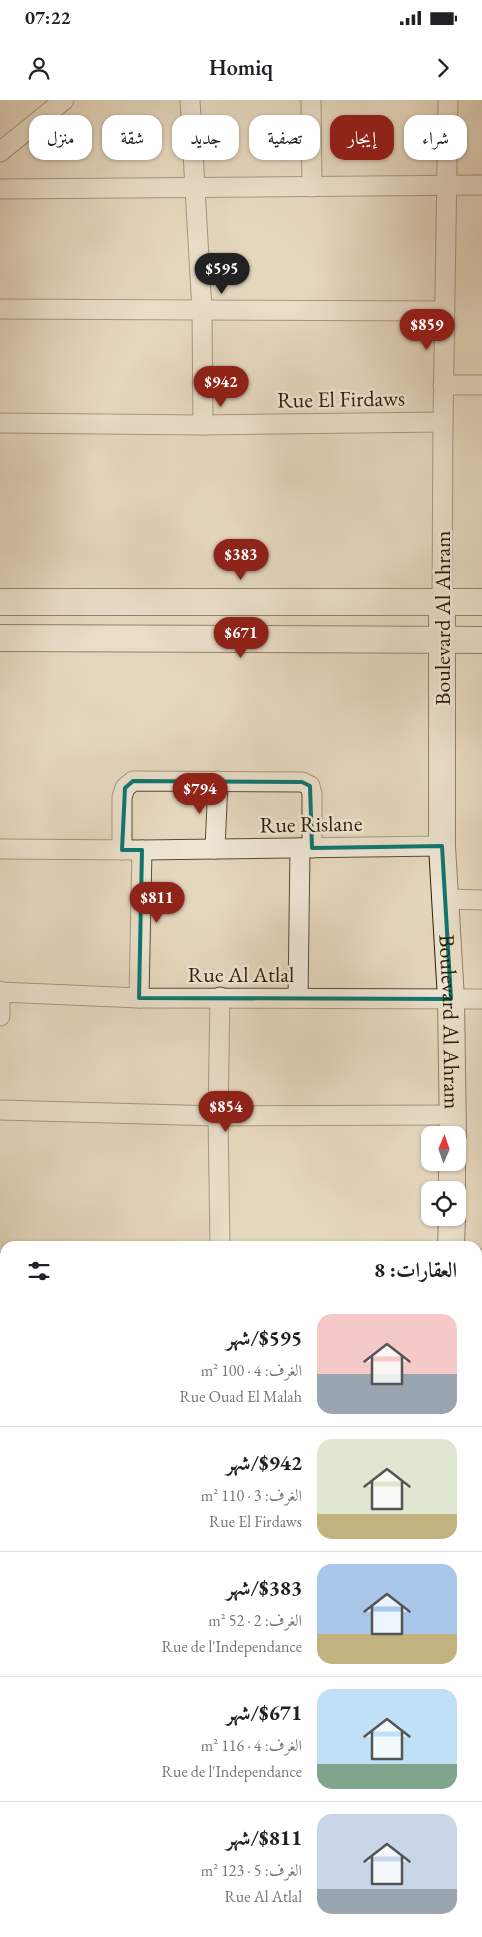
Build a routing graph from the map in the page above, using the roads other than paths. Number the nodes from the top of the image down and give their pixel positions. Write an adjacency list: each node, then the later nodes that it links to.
1 (64, 100): 5 (street)
2 (190, 100): 8 (street)
3 (311, 100): 9 (street)
4 (448, 100): 6 (street, Boulevard Al Ahram)
5 (0, 152)
6 (447, 184): 7 (street); 9 (street); 12 (street, Boulevard Al Ahram)
7 (482, 185)
8 (196, 187): 9 (street); 10 (street); 13 (street)
9 (312, 187)
10 (0, 189)
11 (0, 310): 13 (street)
12 (445, 311): 13 (street); 14 (street, Boulevard Al Ahram)
13 (202, 312): 18 (street)
14 (443, 385): 15 (street); 16 (street, Boulevard Al Ahram)
15 (482, 385)
16 (443, 422): 18 (street, Rue El Firdaws); 19 (street, Boulevard Al Ahram)
17 (0, 424): 18 (street, Rue El Firdaws)
18 (203, 425)
19 (442, 601): 20 (main road); 21 (main road); 23 (main road, Boulevard Al Ahram)
20 (0, 602)
21 (482, 602)
22 (0, 638): 23 (main road)
23 (442, 640): 24 (main road); 26 (main road, Boulevard Al Ahram)
24 (482, 640)
25 (218, 781): 27 (street); 29 (street); 30 (street)
26 (442, 846): 27 (street, Rue Rislane); 32 (main road, Boulevard Al Ahram)
27 (306, 848): 29 (street, Rue Rislane); 37 (street)
28 (0, 849): 30 (street, Rue Rislane)
29 (215, 849): 31 (street, Rue Rislane)
30 (122, 850): 31 (street, Rue Rislane)
31 (142, 850): 35 (street)
32 (445, 899): 33 (street); 38 (main road, Boulevard Al Ahram)
33 (482, 900)
34 (0, 992): 35 (street, Rue Al Atlal); 40 (street)
35 (138, 998): 36 (street, Rue Al Atlal)
36 (220, 998): 37 (street, Rue Al Atlal); 42 (street)
37 (298, 998): 38 (street, Rue Al Atlal)
38 (451, 998): 39 (street, Rue Al Atlal); 43 (main road, Boulevard Al Ahram)
39 (482, 999)
40 (0, 1016)
41 (0, 1110): 42 (street)
42 (218, 1116): 43 (street); 45 (street)
43 (453, 1125)
44 (452, 1226): 46 (main road)
45 (220, 1241)
46 (451, 1241)
47 (0, 1476): 48 (street)
48 (0, 1533): 49 (street)
49 (0, 1651)

